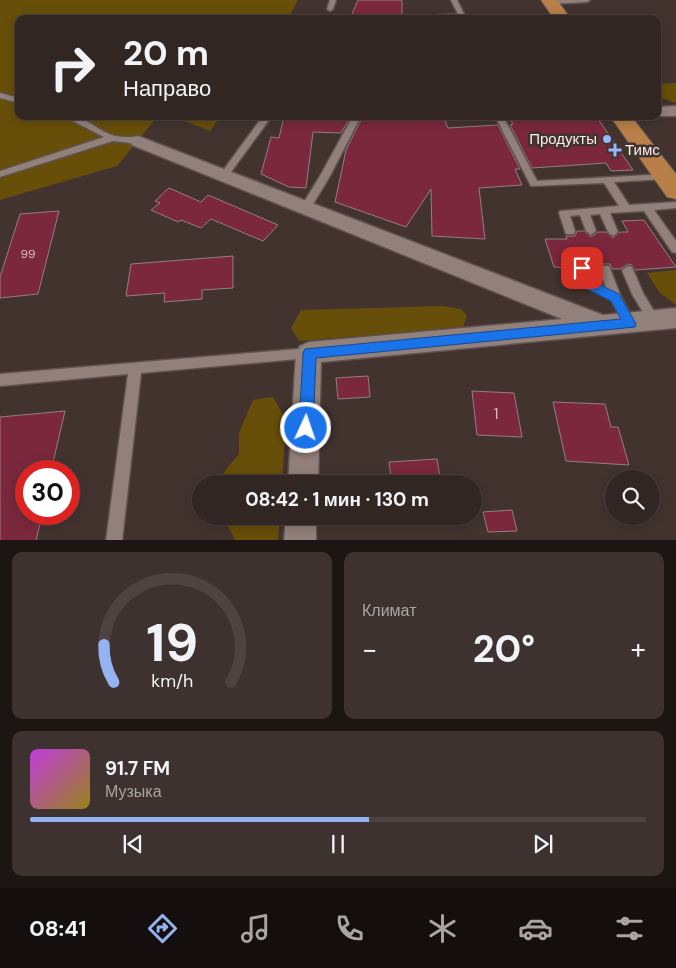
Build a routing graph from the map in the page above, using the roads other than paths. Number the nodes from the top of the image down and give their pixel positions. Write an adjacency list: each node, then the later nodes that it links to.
1 (333, 0): 6 (lane)
2 (454, 0): 7 (lane)
3 (533, 0): 8 (main road)
4 (587, 0): 5 (lane)
5 (549, 1): 9 (main road)
6 (330, 9)
7 (462, 15)
8 (545, 15)
9 (561, 15)
10 (0, 95): 11 (lane)
11 (15, 100)
12 (676, 111): 13 (street)
13 (661, 112)
14 (79, 120): 20 (lane)
15 (265, 120): 23 (lane)
16 (355, 120): 27 (lane)
17 (501, 120): 25 (lane)
18 (623, 120): 24 (main road)
19 (642, 120): 24 (main road)
20 (112, 138): 21 (lane); 22 (lane)
21 (138, 141): 23 (street)
22 (0, 174)
23 (225, 174): 27 (street)
24 (672, 176): 25 (lane)
25 (607, 180): 29 (lane)
26 (676, 205): 28 (lane)
27 (306, 207): 41 (street)
28 (647, 207): 29 (lane); 35 (lane)
29 (626, 208): 30 (lane)
30 (604, 210): 31 (lane); 34 (lane)
31 (584, 212): 32 (lane); 33 (lane)
32 (570, 231)
33 (591, 231)
34 (613, 232)
35 (676, 249)
36 (582, 268): 39 (lane)
37 (604, 269): 39 (lane)
38 (628, 270): 40 (lane)
39 (615, 297): 40 (lane)
40 (653, 321): 41 (street)
41 (605, 326): 42 (street)
42 (309, 353): 43 (lane); 45 (street)
43 (135, 368): 44 (lane); 47 (lane)
44 (0, 380)
45 (303, 475)
46 (301, 525): 48 (street)
47 (114, 540)
48 (300, 540)

